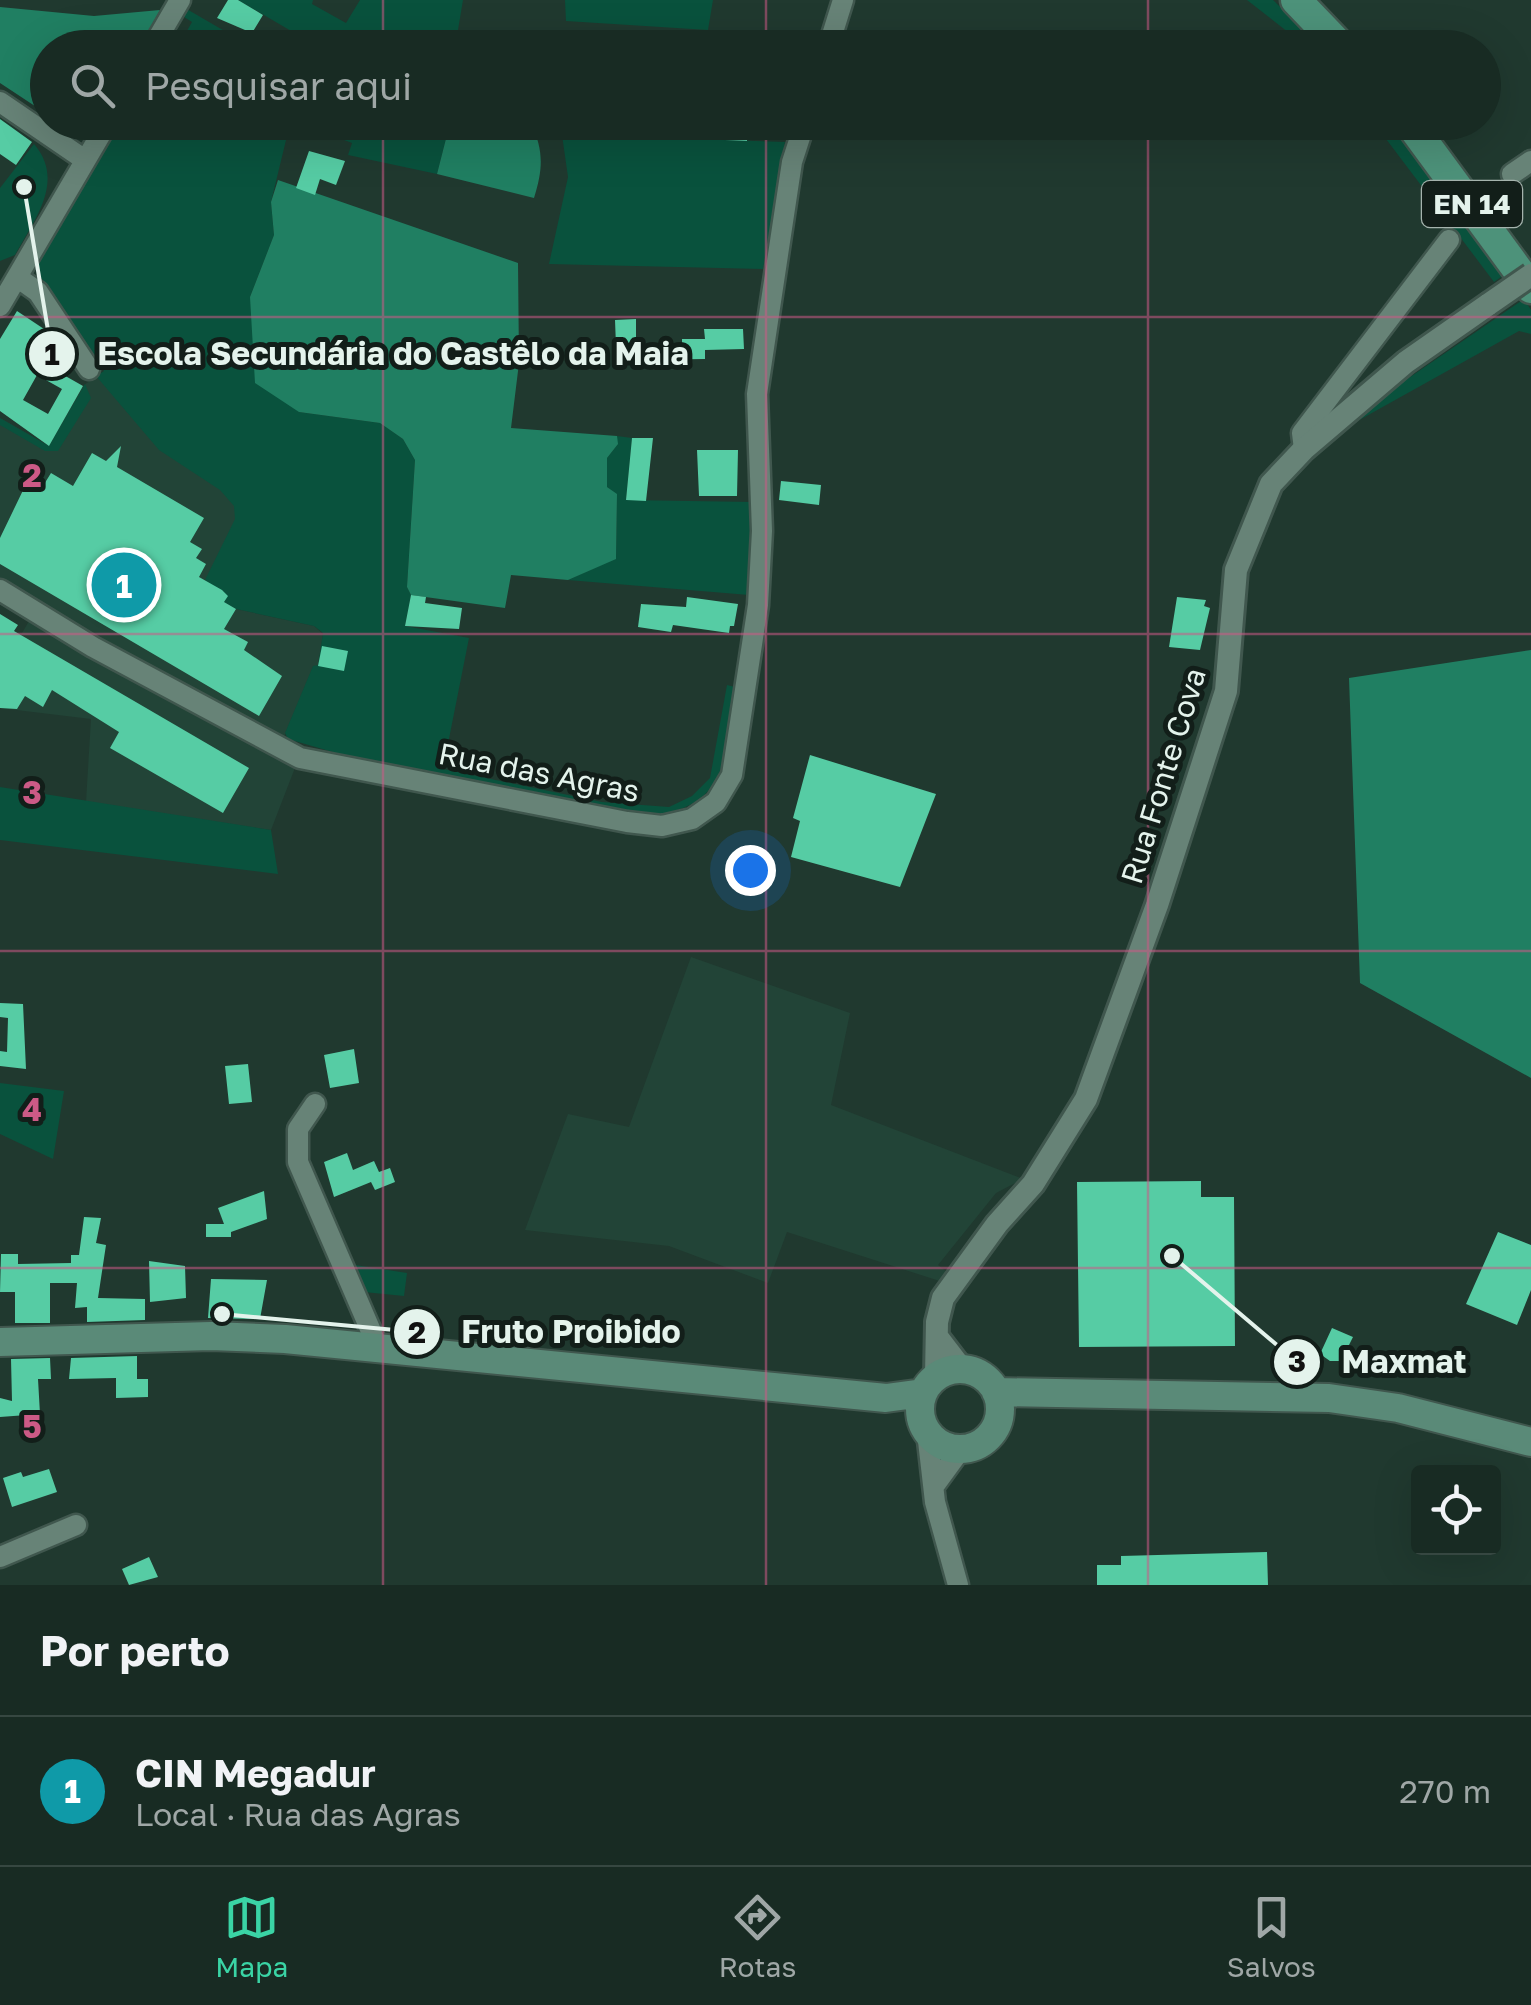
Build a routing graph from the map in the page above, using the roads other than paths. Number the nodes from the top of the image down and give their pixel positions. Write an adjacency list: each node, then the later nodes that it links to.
1 (180, 0): 4 (street)
2 (843, 0): 5 (street)
3 (1296, 0): 6 (main road)
4 (162, 30)
5 (834, 30)
6 (1325, 30)
7 (0, 102): 8 (street)
8 (30, 122)
9 (56, 140): 13 (street)
10 (98, 140): 13 (street)
11 (799, 140): 23 (street, Rua das Agras)
12 (1423, 140): 19 (main road, EN 14)
13 (86, 160): 18 (street)
14 (1531, 161): 15 (street)
15 (1512, 174)
16 (1448, 240): 22 (street, Rua Fonte Cova)
17 (1531, 275): 22 (street, bridge)
18 (17, 277): 20 (street); 21 (street)
19 (1531, 288)
20 (0, 306)
21 (89, 369)
22 (1304, 449): 27 (street, Rua Fonte Cova)
23 (0, 590)
24 (315, 1104): 26 (street)
25 (0, 1342): 26 (main road)
26 (376, 1346): 27 (main road)
27 (934, 1398): 28 (main road); 30 (main road); 31 (street)
28 (998, 1405): 29 (main road); 30 (main road)
29 (1531, 1442)
30 (961, 1449): 31 (street)
31 (934, 1486): 34 (street)
32 (76, 1525): 33 (street)
33 (0, 1557)
34 (958, 1585)

